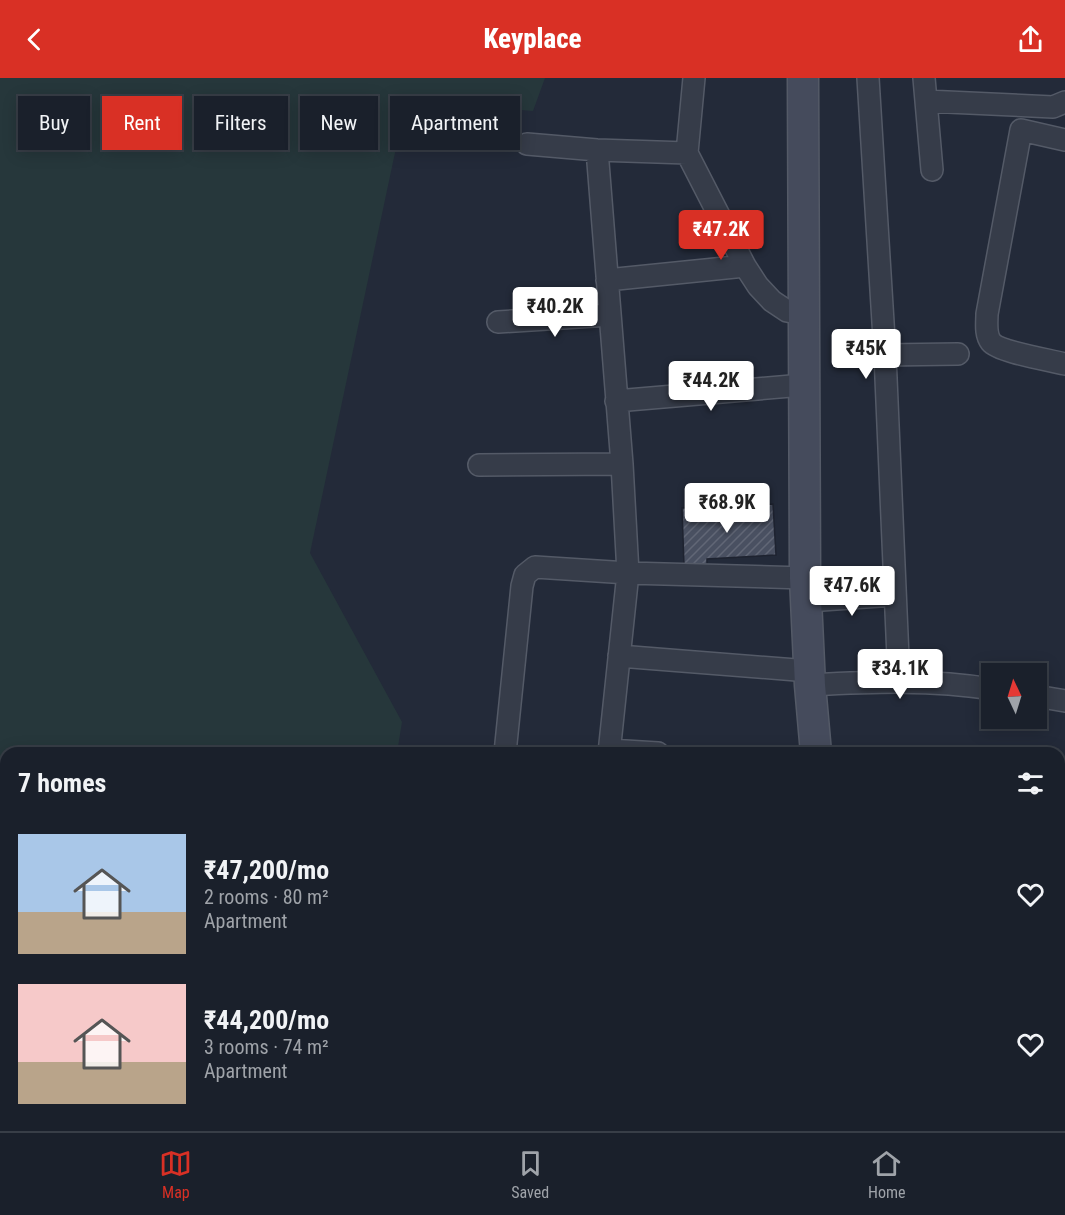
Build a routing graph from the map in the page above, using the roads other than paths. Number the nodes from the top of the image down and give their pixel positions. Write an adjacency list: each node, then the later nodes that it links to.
1 (694, 78): 12 (street)
2 (803, 78): 16 (main road)
3 (868, 78): 20 (street)
4 (924, 78): 5 (street)
5 (926, 101): 7 (street); 13 (street)
6 (1065, 102): 7 (street)
7 (1024, 106): 8 (street)
8 (1021, 130): 9 (street); 21 (street)
9 (1065, 140)
10 (527, 144): 11 (street)
11 (597, 150): 12 (street); 15 (street)
12 (687, 153): 14 (street)
13 (932, 170)
14 (746, 266): 15 (street); 16 (street)
15 (607, 280): 17 (street)
16 (803, 314): 22 (main road)
17 (610, 315): 18 (street); 23 (street)
18 (498, 322)
19 (958, 354): 20 (street)
20 (885, 355): 28 (street)
21 (1065, 364)
22 (803, 385): 23 (street); 27 (main road)
23 (616, 400): 24 (street)
24 (622, 464): 25 (street); 26 (street)
25 (479, 465)
26 (628, 573): 27 (street); 29 (street); 35 (street)
27 (806, 590): 28 (street); 30 (main road)
28 (895, 595): 31 (street)
29 (619, 656): 30 (street); 36 (street)
30 (809, 678): 31 (street); 37 (main road)
31 (899, 681): 32 (street)
32 (981, 688)
33 (1047, 698): 34 (street)
34 (1065, 701)
35 (506, 747)
36 (610, 747)
37 (815, 747)

